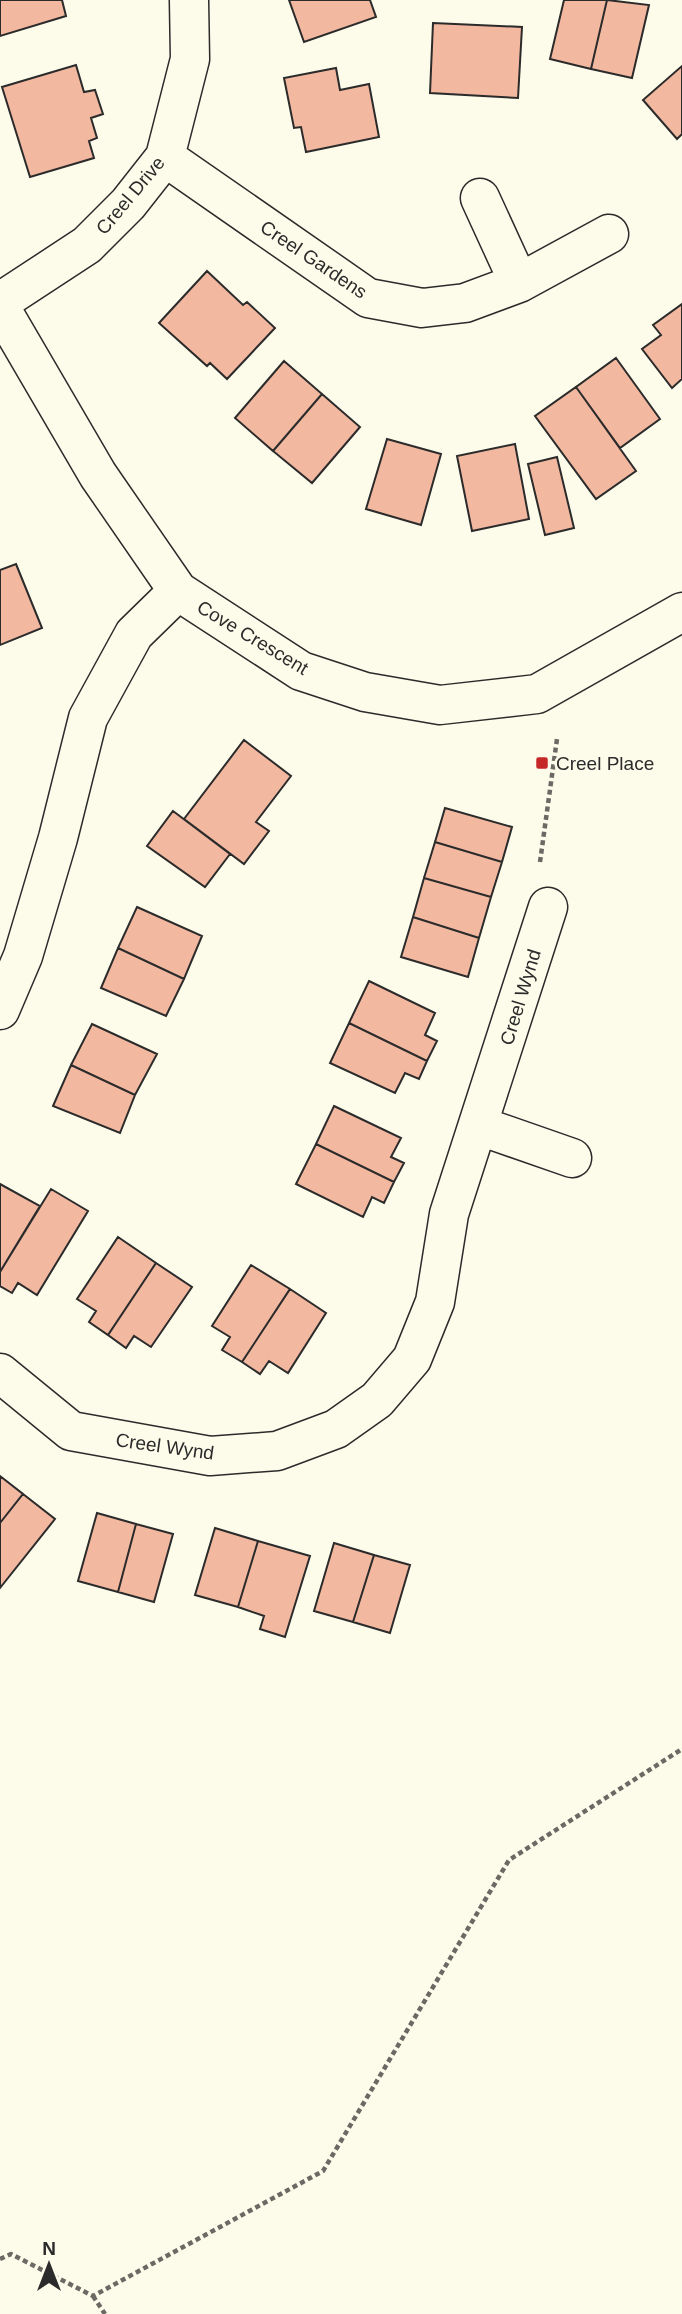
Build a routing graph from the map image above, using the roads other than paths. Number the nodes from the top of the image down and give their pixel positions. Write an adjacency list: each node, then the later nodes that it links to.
1 (189, 0): 2 (street, Creel Drive)
2 (165, 157): 5 (street, Creel Gardens); 6 (street, Creel Drive)
3 (480, 198): 5 (street)
4 (610, 234): 5 (street, Creel Gardens)
5 (519, 283)
6 (0, 304): 7 (street, Cove Crescent)
7 (178, 591): 8 (street, Cove Crescent); 10 (street)
8 (682, 612)
9 (548, 907): 12 (street, Creel Wynd)
10 (12, 949): 11 (street)
11 (0, 1010)
12 (480, 1126): 13 (street); 14 (street, Creel Wynd)
13 (572, 1158)
14 (0, 1373)

